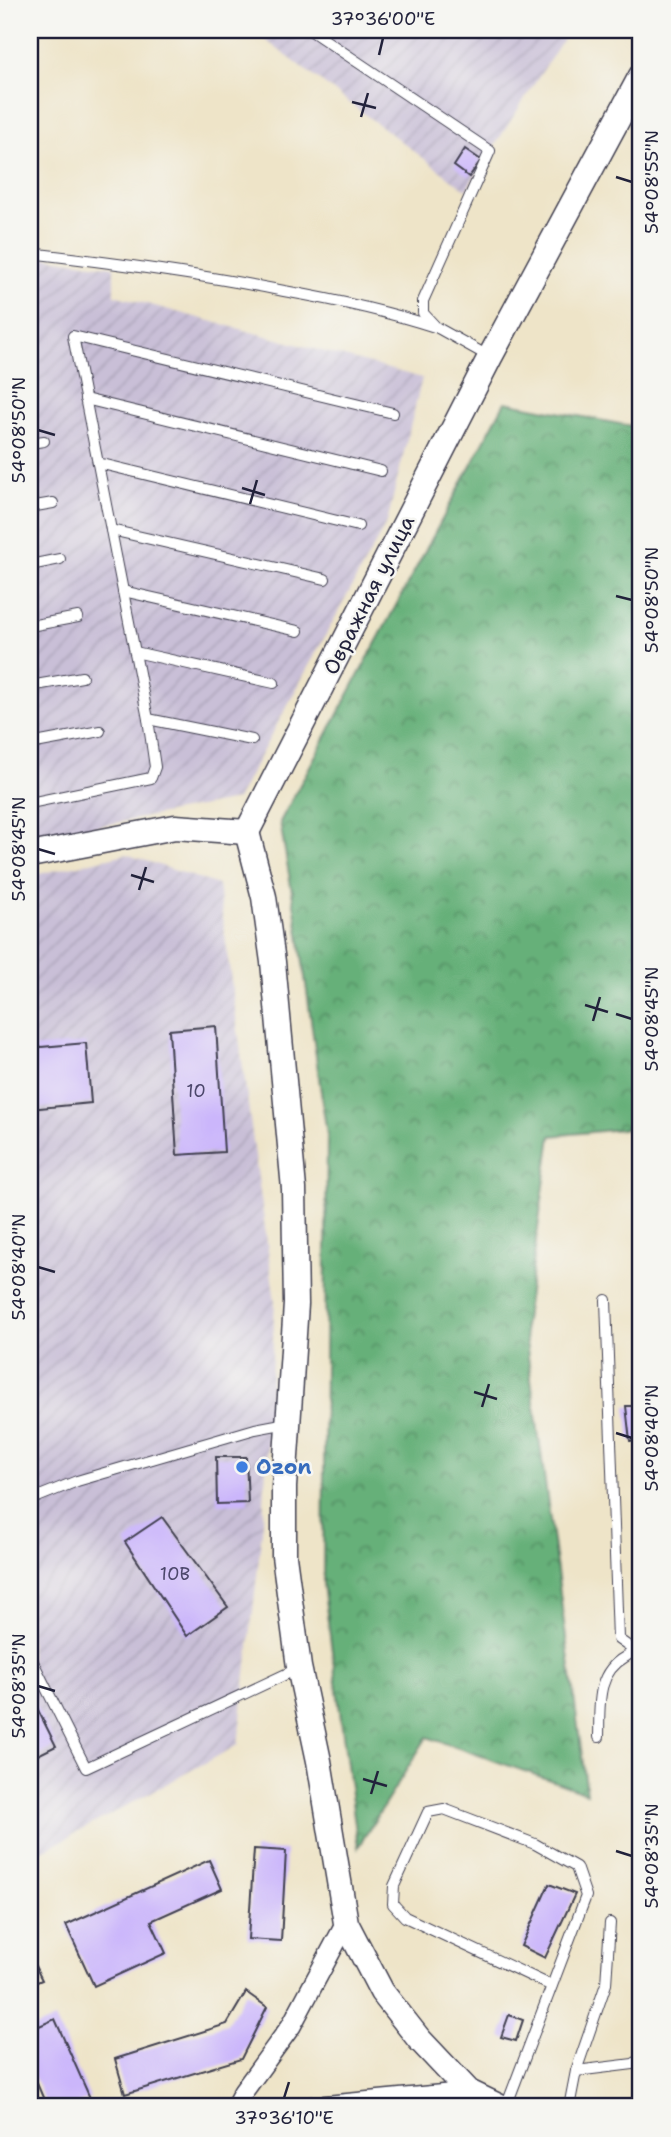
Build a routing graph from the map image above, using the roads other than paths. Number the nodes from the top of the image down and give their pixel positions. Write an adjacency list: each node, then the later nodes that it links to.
1 (310, 30): 4 (lane)
2 (641, 76): 5 (street, Овражная улица)
3 (30, 253): 4 (lane)
4 (436, 327): 5 (lane)
5 (490, 357): 32 (street, Овражная улица)
6 (85, 399): 7 (lane); 10 (lane); 11 (lane)
7 (393, 413)
8 (44, 441): 9 (lane)
9 (30, 443)
10 (97, 463): 14 (lane); 15 (lane)
11 (381, 471)
12 (53, 503): 13 (lane)
13 (30, 507)
14 (359, 526)
15 (111, 530): 18 (lane); 19 (lane)
16 (60, 559): 17 (lane)
17 (30, 565)
18 (325, 579)
19 (123, 591): 22 (lane); 23 (lane)
20 (78, 617): 21 (lane)
21 (30, 626)
22 (298, 631)
23 (135, 652): 25 (lane); 27 (lane)
24 (82, 677): 26 (lane)
25 (274, 683)
26 (30, 686)
27 (148, 719): 29 (lane); 31 (lane)
28 (100, 730): 30 (lane)
29 (252, 740)
30 (30, 744)
31 (30, 803)
32 (247, 832): 33 (street); 35 (street)
33 (30, 855)
34 (606, 1300): 37 (lane)
35 (289, 1423): 36 (lane); 39 (street)
36 (30, 1500)
37 (638, 1651): 40 (lane)
38 (30, 1656): 39 (lane)
39 (299, 1667): 41 (street)
40 (599, 1737)
41 (346, 1923): 46 (street); 47 (street)
42 (610, 1923): 45 (lane)
43 (552, 1986): 43 (lane); 50 (lane)
44 (641, 2059): 45 (lane)
45 (576, 2071): 51 (lane)
46 (469, 2092): 48 (street); 49 (street)
47 (234, 2107)
48 (310, 2107)
49 (500, 2107)
50 (506, 2107)
51 (569, 2107)

